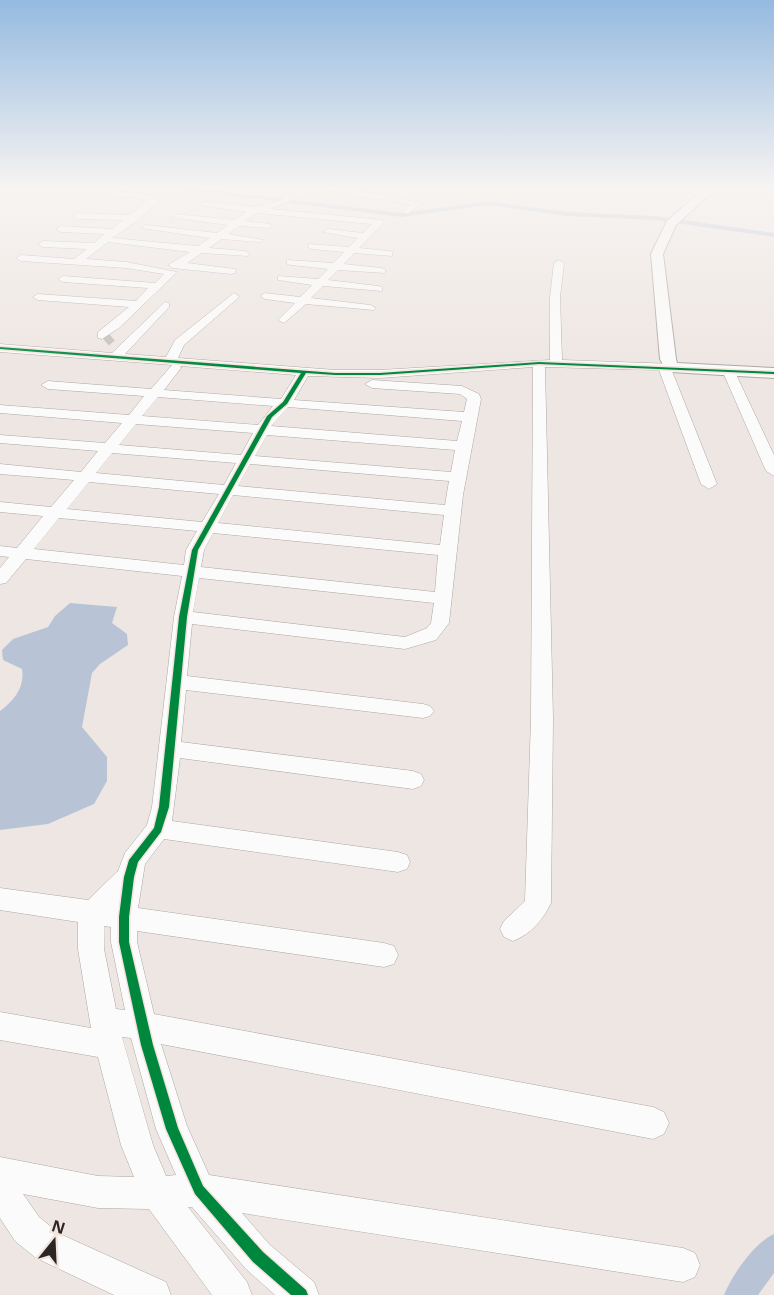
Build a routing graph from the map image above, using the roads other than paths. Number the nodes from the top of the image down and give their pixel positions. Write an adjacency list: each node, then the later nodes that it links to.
1 (64, 246): 10 (street)
2 (99, 246): 10 (street)
3 (175, 246): 8 (street)
4 (204, 246): 8 (street)
5 (317, 246): 9 (street)
6 (358, 246): 9 (street)
7 (661, 246): 39 (street)
8 (199, 250): 11 (street); 17 (street)
9 (354, 250): 12 (street); 18 (street)
10 (92, 251): 14 (street); 17 (street)
11 (244, 254)
12 (389, 254)
13 (21, 258): 14 (street)
14 (75, 262): 24 (street)
15 (291, 262): 18 (street)
16 (559, 262): 37 (street)
17 (178, 266): 19 (street)
18 (338, 266): 20 (street); 23 (street)
19 (231, 271)
20 (381, 271)
21 (282, 278): 23 (street)
22 (63, 279): 24 (street)
23 (321, 283): 25 (street); 29 (street)
24 (158, 286): 31 (street)
25 (378, 289)
26 (234, 296): 38 (street)
27 (265, 296): 29 (street)
28 (38, 297): 31 (street)
29 (303, 301): 32 (street); 33 (street)
30 (165, 305): 36 (street)
31 (134, 308): 35 (street)
32 (370, 308)
33 (284, 320)
34 (0, 348): 35 (street)
35 (82, 356): 36 (street); 38 (street)
36 (116, 356): 38 (street)
37 (547, 363): 39 (street); 41 (street); 84 (street)
38 (173, 364): 43 (street); 48 (street); 49 (street)
39 (668, 367): 40 (street); 61 (street)
40 (728, 370): 42 (street); 58 (street)
41 (304, 372): 49 (street); 49 (street)
42 (774, 373)
43 (265, 375)
44 (324, 380): 47 (street)
45 (480, 381): 47 (street)
46 (48, 385): 48 (street)
47 (444, 389): 51 (street)
48 (155, 393): 49 (street); 52 (street)
49 (275, 399): 51 (street); 52 (street); 54 (street); 56 (street)
50 (0, 409): 52 (street)
51 (469, 417): 54 (street)
52 (132, 419): 55 (street)
53 (0, 439): 55 (street)
54 (463, 446): 60 (street)
55 (109, 448): 56 (street); 59 (street)
56 (246, 459): 60 (street); 62 (street)
57 (0, 469): 59 (street)
58 (774, 471)
59 (85, 477): 62 (street); 65 (street)
60 (458, 477): 64 (street)
61 (709, 484)
62 (229, 490): 64 (street); 66 (street)
63 (0, 507): 65 (street)
64 (453, 511): 68 (street)
65 (56, 512): 66 (street); 69 (street)
66 (208, 527): 68 (street); 70 (street)
67 (0, 551): 69 (street)
68 (447, 551): 72 (street)
69 (21, 554): 70 (street); 71 (street)
70 (190, 571): 72 (street); 73 (street)
71 (0, 579)
72 (442, 598): 73 (street)
73 (183, 617): 74 (street)
74 (177, 682): 75 (street); 76 (street)
75 (423, 711)
76 (170, 749): 77 (street); 78 (street)
77 (413, 780)
78 (158, 829): 79 (street); 80 (street)
79 (398, 862)
80 (129, 877): 82 (street); 83 (street)
81 (0, 899): 82 (street)
82 (93, 913): 83 (street); 88 (street)
83 (124, 917): 85 (street); 87 (street)
84 (513, 929)
85 (384, 955)
86 (0, 1026): 88 (street)
87 (143, 1026): 88 (street); 89 (street); 92 (street)
88 (106, 1033): 93 (street)
89 (653, 1123)
90 (0, 1173): 93 (street)
91 (0, 1189): 96 (street)
92 (199, 1190): 93 (street); 94 (street); 97 (street)
93 (156, 1192): 95 (street)
94 (683, 1265)
95 (226, 1293)
96 (153, 1295)
97 (301, 1295)

